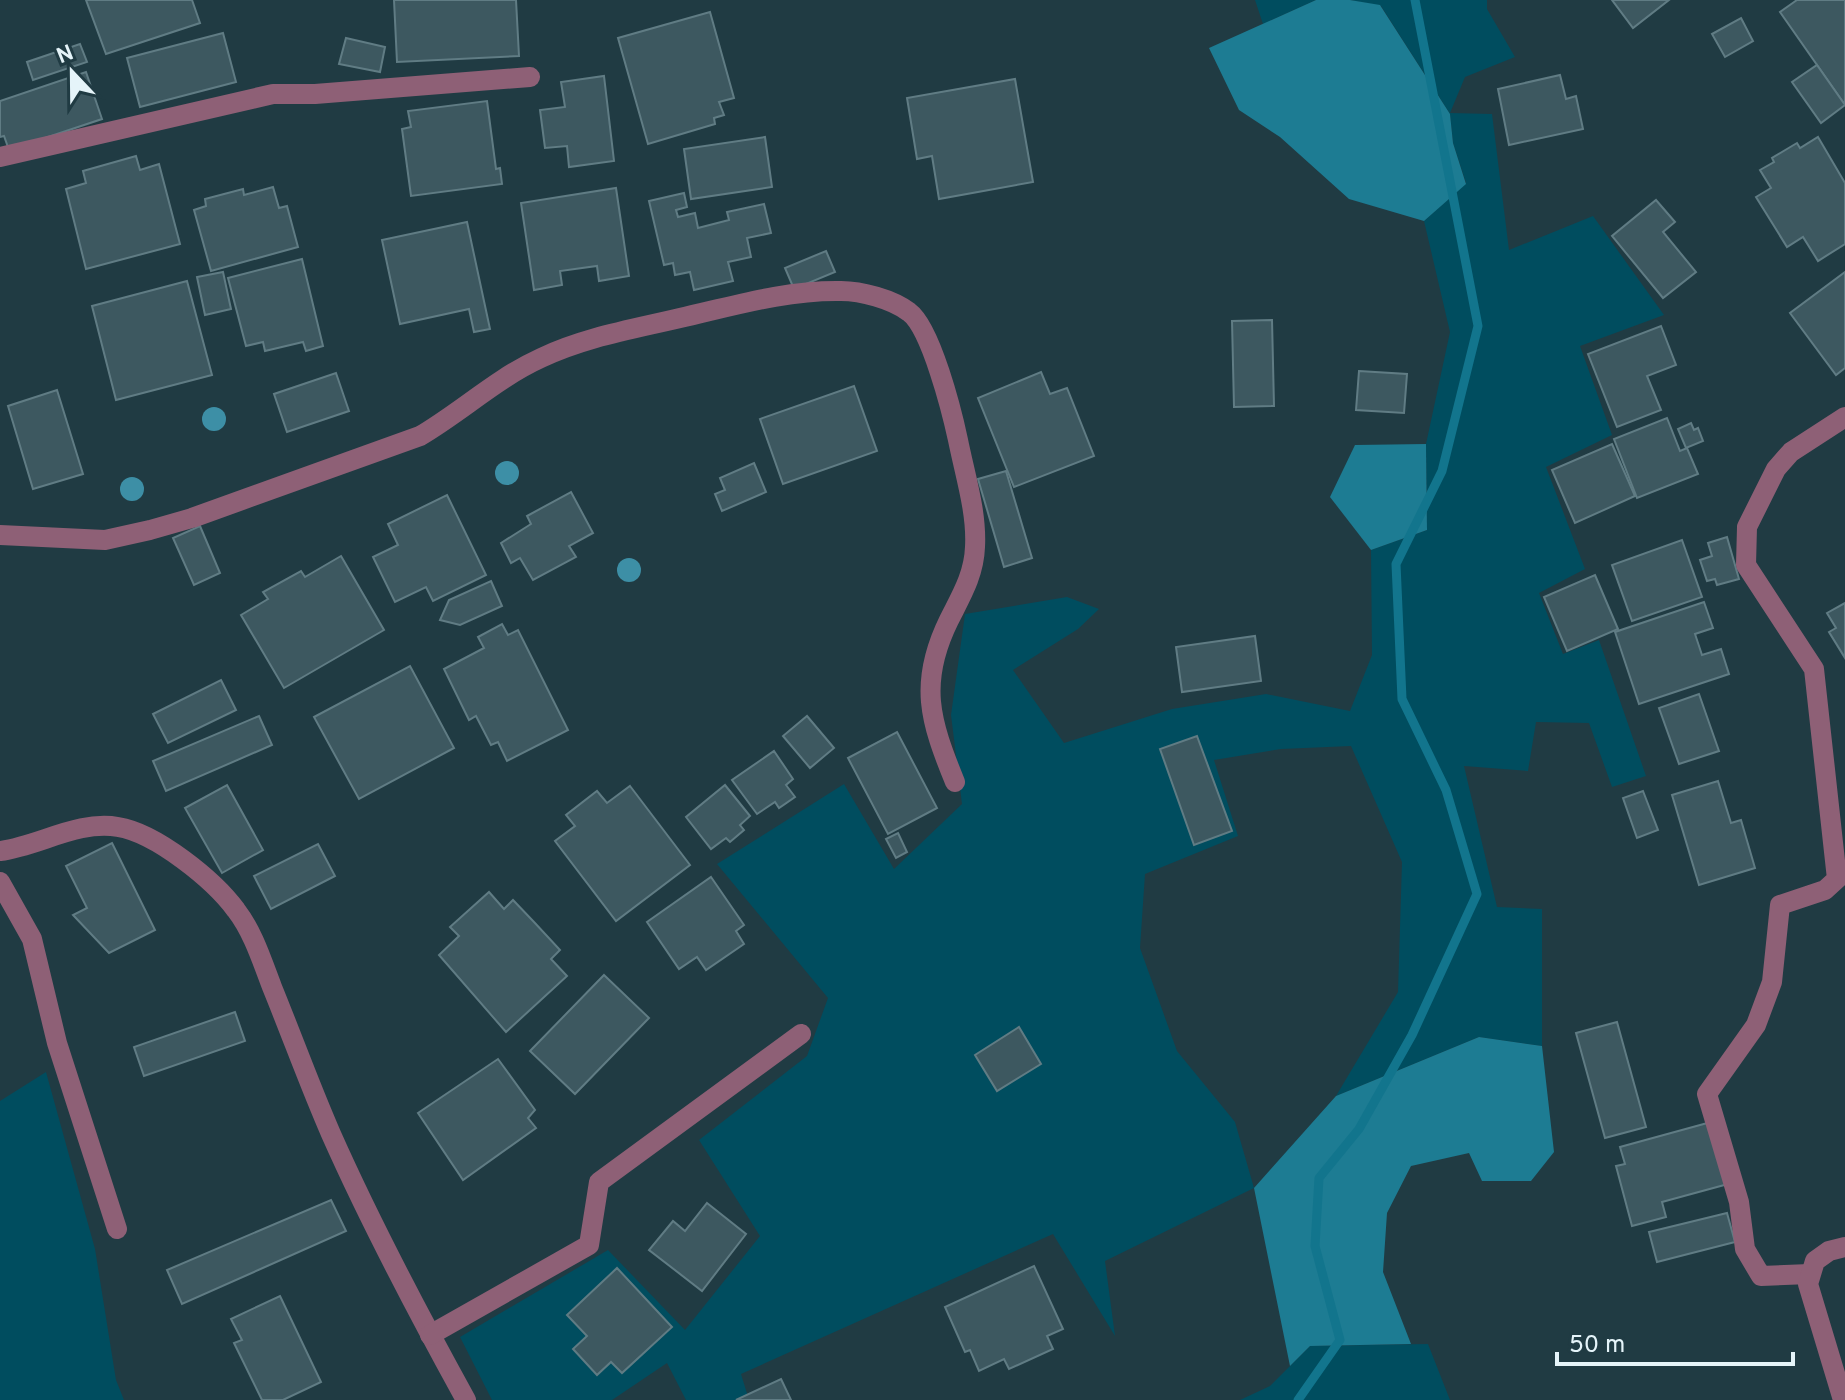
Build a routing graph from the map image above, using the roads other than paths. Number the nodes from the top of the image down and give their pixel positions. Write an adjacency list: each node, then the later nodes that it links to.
1 (530, 77): 2 (street)
2 (0, 157)
3 (1845, 417): 11 (street)
4 (0, 535): 5 (street)
5 (955, 782)
6 (0, 851): 12 (street)
7 (0, 882): 9 (street)
8 (801, 1034): 12 (street)
9 (117, 1229)
10 (1845, 1247): 11 (street)
11 (1810, 1274): 14 (street)
12 (430, 1335): 13 (street)
13 (466, 1400)
14 (1843, 1400)

